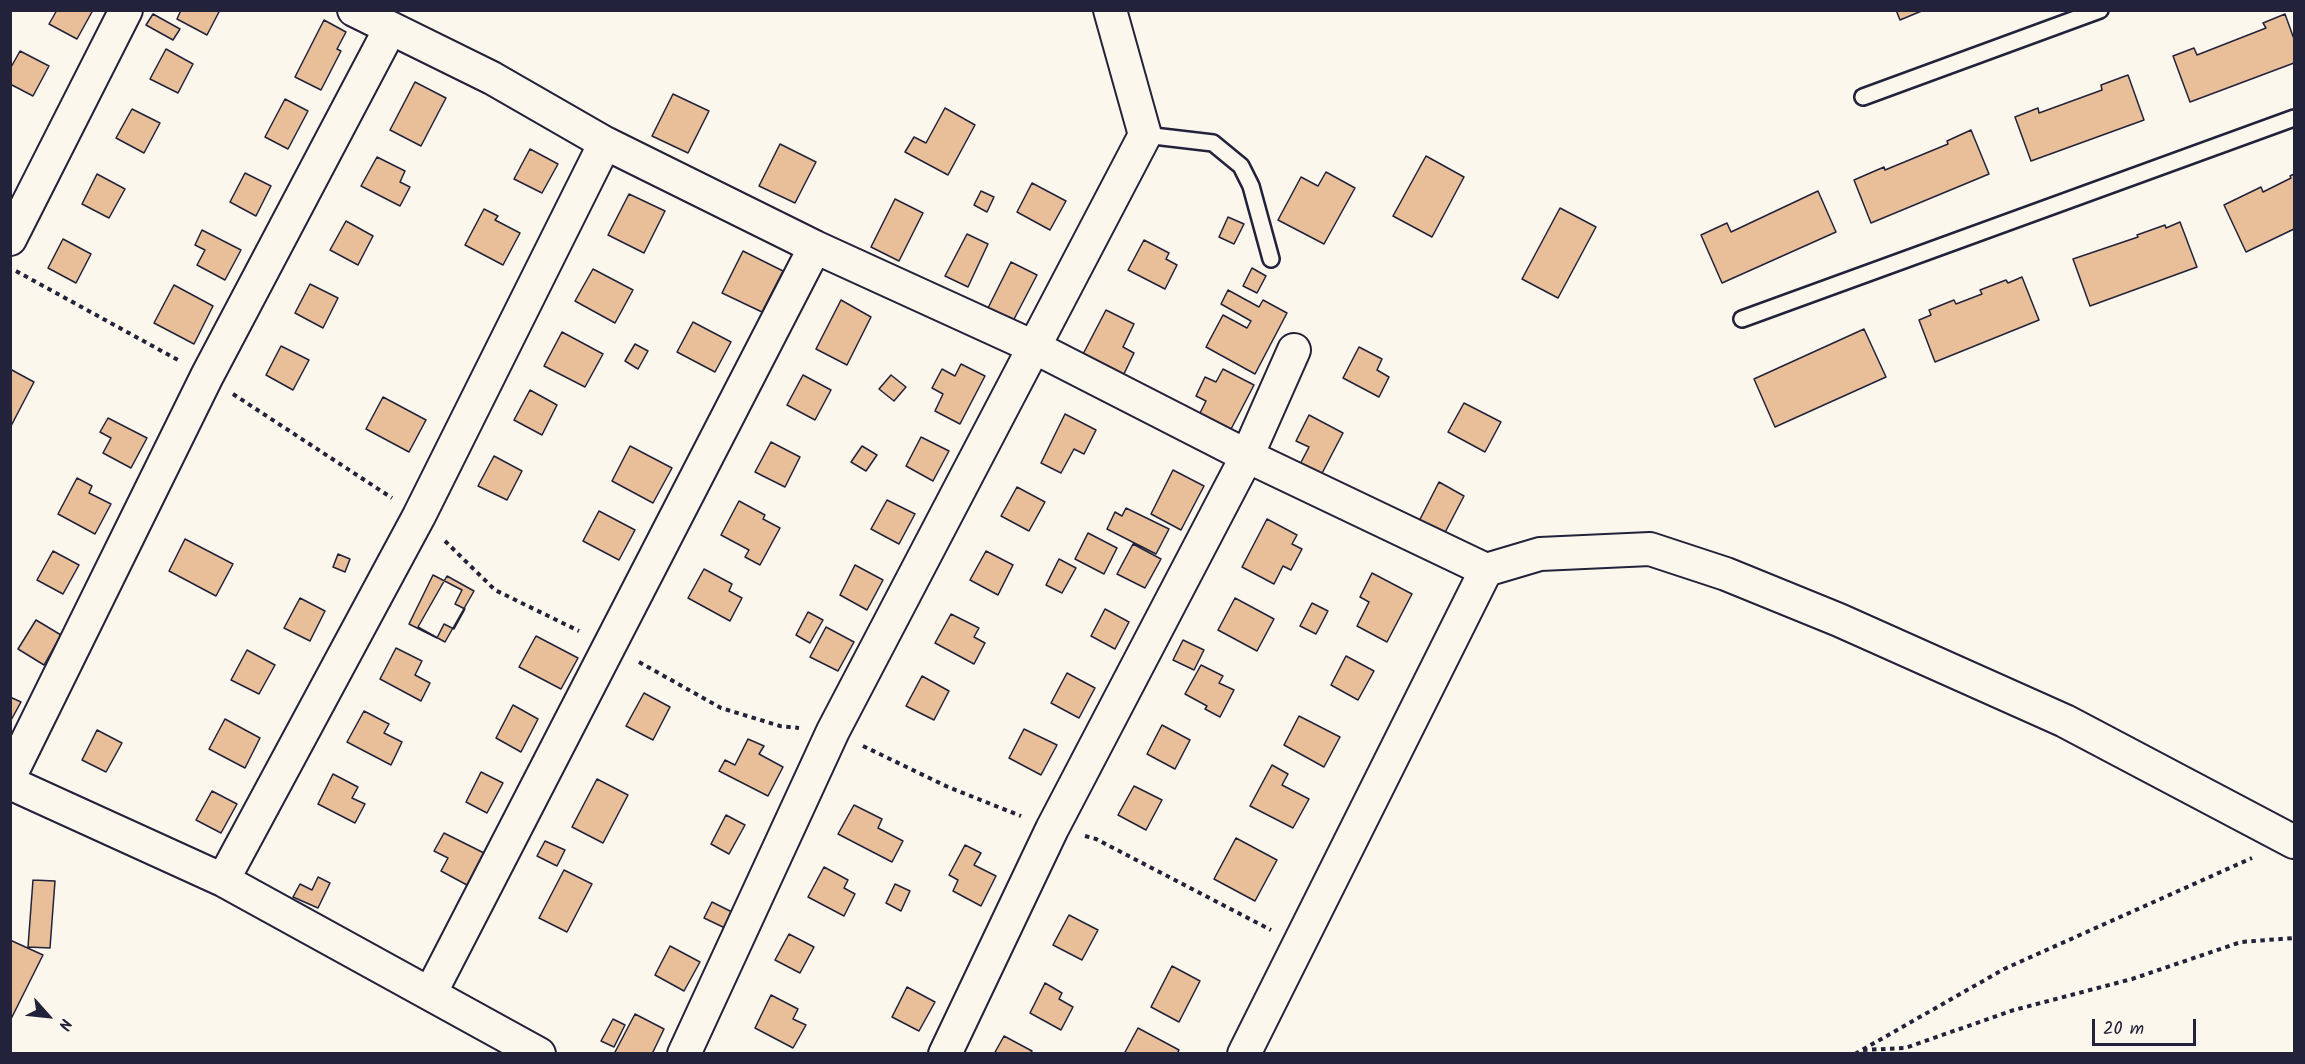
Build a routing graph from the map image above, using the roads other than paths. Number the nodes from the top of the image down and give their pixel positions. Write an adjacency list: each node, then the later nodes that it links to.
1 (126, 10): 10 (street)
2 (354, 10): 5 (street)
3 (1110, 10): 8 (street)
4 (2100, 10): 6 (lane)
5 (390, 29): 9 (street); 18 (street)
6 (1863, 97)
7 (2295, 118): 13 (lane)
8 (1145, 135): 12 (lane); 14 (street)
9 (605, 143): 11 (street); 21 (street)
10 (10, 239)
11 (815, 247): 14 (street); 22 (street)
12 (1271, 259)
13 (1742, 319)
14 (1034, 346): 16 (street); 24 (street)
15 (1294, 350): 16 (street)
16 (1247, 456): 17 (street); 25 (street)
17 (1486, 570): 20 (street); 26 (street)
18 (10, 776)
19 (10, 783): 21 (street)
20 (2295, 842)
21 (224, 880): 22 (street)
22 (431, 992): 23 (street)
23 (539, 1053)
24 (684, 1053)
25 (945, 1053)
26 (1244, 1053)

